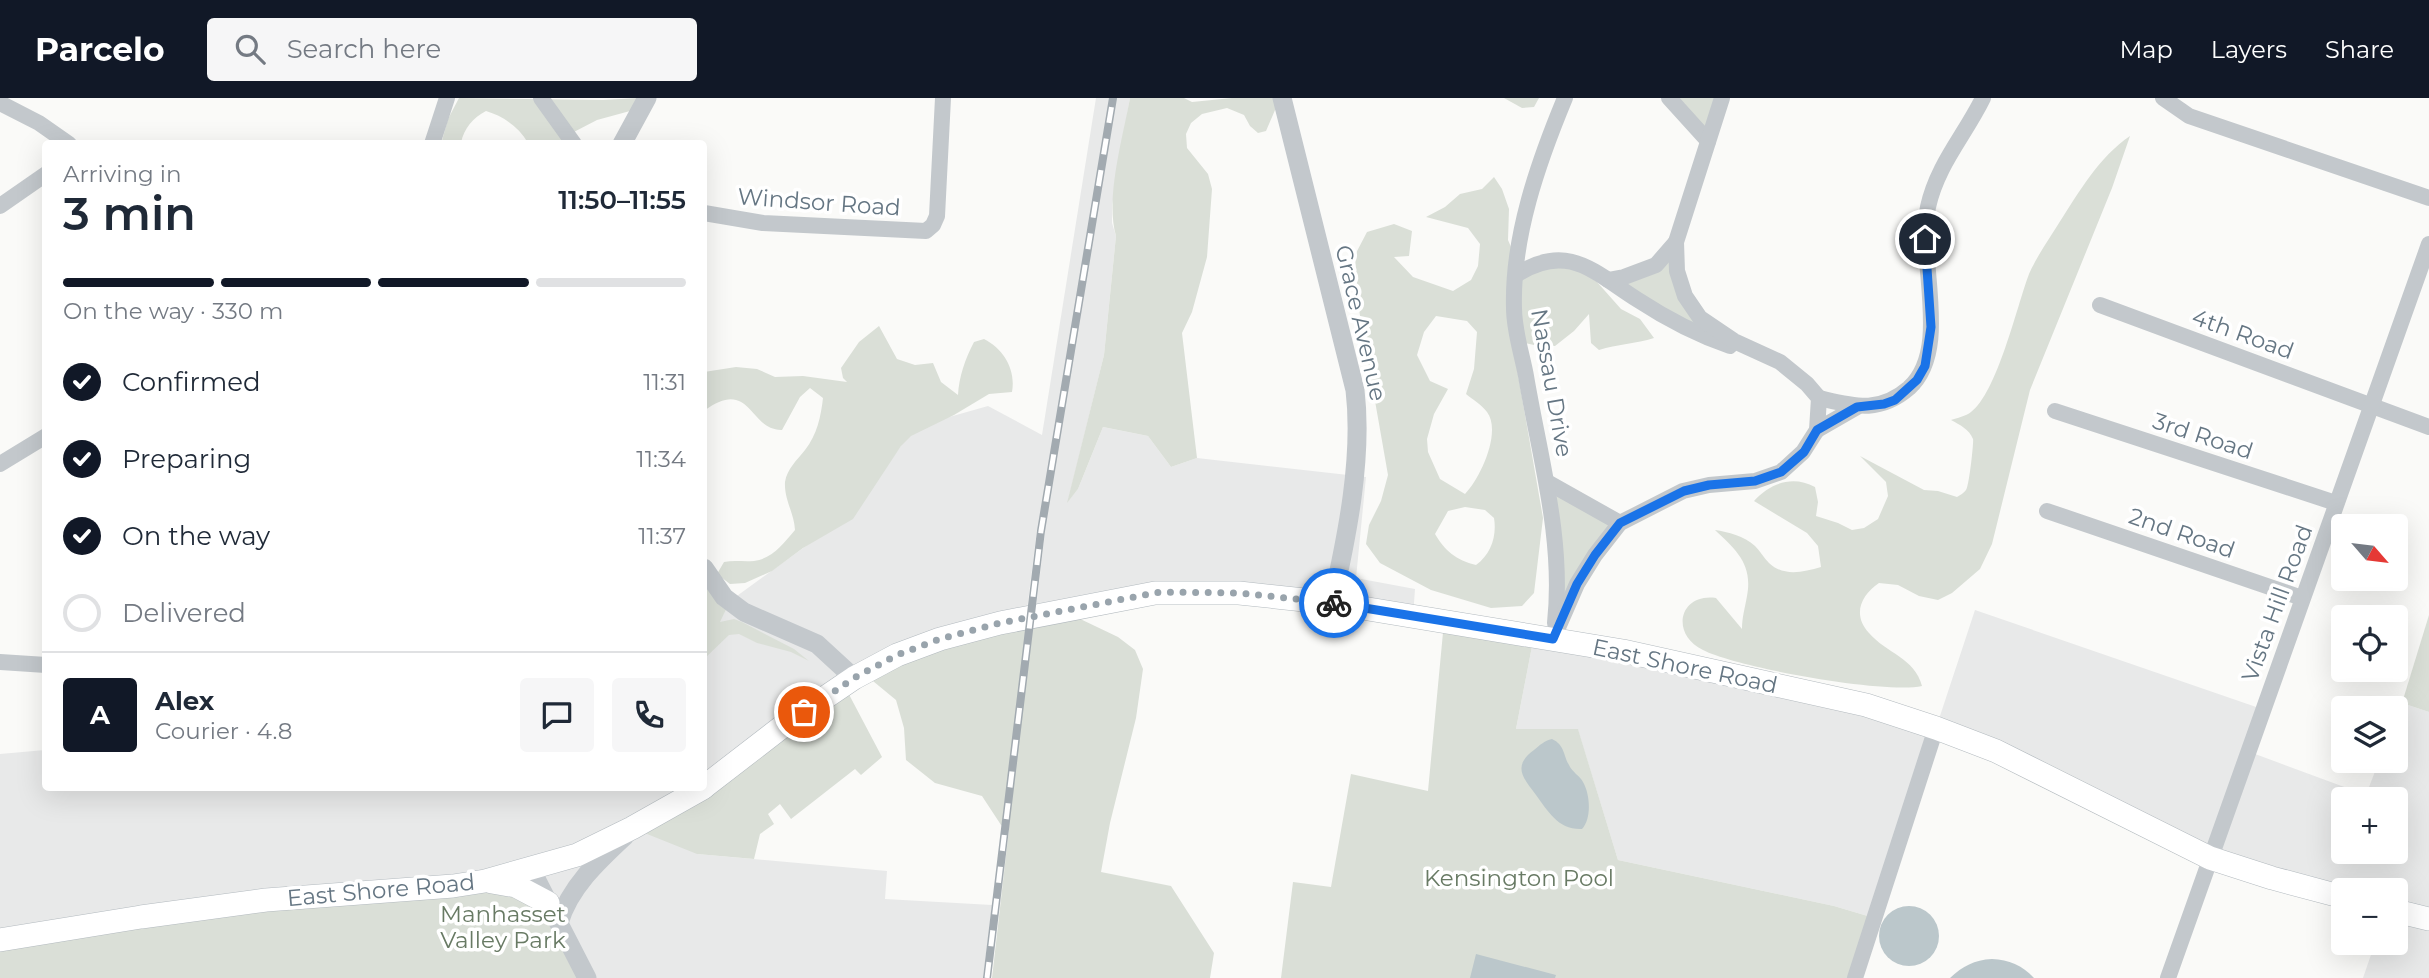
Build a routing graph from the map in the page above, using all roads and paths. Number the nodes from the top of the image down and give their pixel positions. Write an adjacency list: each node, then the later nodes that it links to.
1 (447, 98): 13 (street)
2 (541, 98): 14 (street)
3 (647, 98): 15 (street)
4 (943, 98): 20 (street, Windsor Road)
5 (1282, 98): 41 (street, Grace Avenue)
6 (1565, 98): 23 (street, Nassau Drive)
7 (1669, 98): 16 (street)
8 (1722, 98): 16 (street)
9 (1983, 98): 29 (street)
10 (2162, 98): 18 (street)
11 (0, 103): 12 (street)
12 (63, 140)
13 (433, 140)
14 (571, 140)
15 (624, 140)
16 (1708, 141): 21 (street)
17 (42, 177): 19 (street)
18 (2429, 198)
19 (0, 206)
20 (707, 214)
21 (1676, 242): 24 (street); 26 (street)
22 (2429, 244): 28 (street, Vista Hill Road)
23 (1516, 275): 24 (street); 35 (street, Nassau Drive)
24 (1608, 280): 26 (street)
25 (2100, 305): 28 (street, 4th Road)
26 (1769, 358): 27 (street)
27 (1818, 404): 29 (street); 32 (street)
28 (2371, 405): 31 (street, 4th Road); 36 (street, Vista Hill Road)
29 (1857, 407): 32 (street)
30 (2055, 411): 36 (street, 3rd Road)
31 (2429, 427)
32 (1817, 430): 38 (street)
33 (42, 438): 34 (street)
34 (0, 464)
35 (1547, 482): 38 (street); 42 (street, Nassau Drive)
36 (2336, 503): 40 (street, Vista Hill Road)
37 (2047, 511): 40 (street, 2nd Road)
38 (1620, 523): 42 (street)
39 (707, 572): 45 (street)
40 (2302, 598): 50 (street, Vista Hill Road)
41 (1332, 603): 42 (main road, East Shore Road); 45 (main road, East Shore Road)
42 (1553, 639): 46 (main road, East Shore Road)
43 (0, 662): 44 (street)
44 (42, 665)
45 (854, 678): 47 (main road, East Shore Road)
46 (1936, 728): 50 (main road, East Shore Road); 59 (street)
47 (707, 784)
48 (696, 791): 49 (main road, East Shore Road)
49 (632, 828): 51 (main road, East Shore Road); 54 (street)
50 (2210, 858): 53 (main road, East Shore Road); 60 (street, Vista Hill Road)
51 (531, 869): 52 (main road, East Shore Road); 54 (street)
52 (485, 881): 54 (main road); 57 (main road, East Shore Road)
53 (2331, 894)
54 (553, 913): 58 (street)
55 (2408, 914): 56 (main road)
56 (2429, 919)
57 (0, 940)
58 (587, 978)
59 (1855, 978)
60 (2168, 978)

